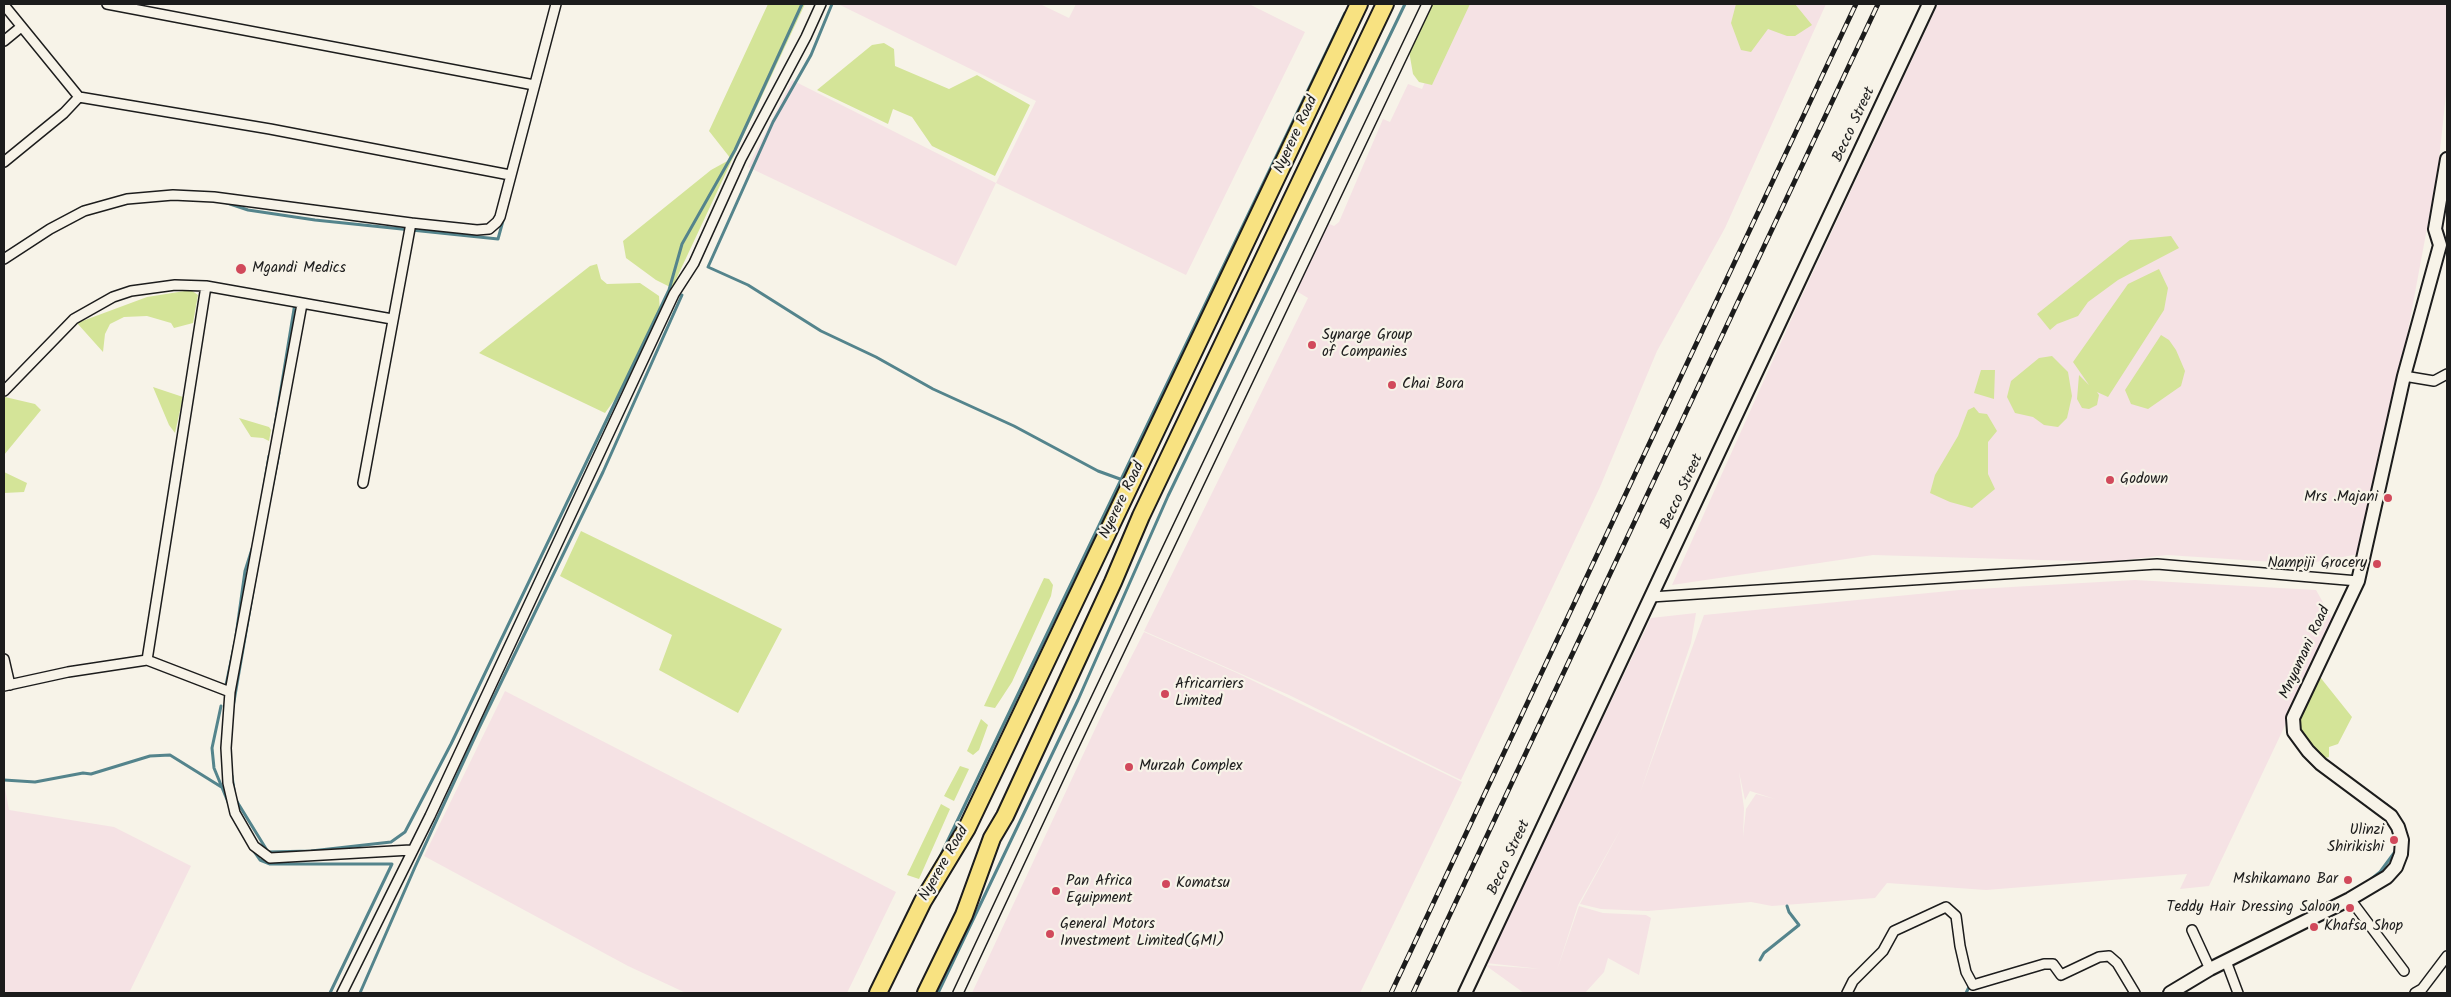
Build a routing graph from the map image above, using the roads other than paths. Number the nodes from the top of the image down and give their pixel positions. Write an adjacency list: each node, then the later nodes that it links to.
1 (106, 4): 11 (street)
2 (556, 4): 11 (street)
3 (821, 4): 32 (street)
4 (1359, 4): 41 (highway, Nyerere Road)
5 (1385, 4): 42 (highway, Nyerere Road)
6 (1426, 4): 43 (street)
7 (1929, 4): 27 (street, Becco Street)
8 (4, 5): 9 (street)
9 (21, 28): 10 (street); 12 (street)
10 (4, 41)
11 (534, 84): 15 (street)
12 (79, 97): 14 (street); 15 (street)
13 (2447, 159): 17 (street, Mnyamani Road)
14 (4, 162)
15 (510, 175): 16 (street)
16 (410, 223): 18 (street); 21 (street)
17 (2444, 246): 23 (street, Mnyamani Road)
18 (4, 259)
19 (206, 286): 20 (street); 24 (street); 29 (street)
20 (302, 304): 21 (street); 31 (street)
21 (392, 319): 25 (street)
22 (2447, 374): 23 (street)
23 (2404, 376): 26 (street, Mnyamani Road)
24 (4, 391)
25 (363, 483)
26 (2358, 581): 27 (street); 33 (street, Mnyamani Road)
27 (1651, 597): 44 (street, Becco Street)
28 (4, 659): 30 (street)
29 (148, 660): 30 (street); 31 (street)
30 (7, 686)
31 (230, 692): 32 (street)
32 (411, 850): 40 (street)
33 (2350, 900): 36 (street, Mnyamani Road); 38 (street)
34 (2192, 930): 37 (street)
35 (2447, 956): 49 (street)
36 (2226, 961): 37 (street, Mnyamani Road); 48 (street)
37 (2210, 969): 47 (street, Mnyamani Road)
38 (2404, 971)
39 (1972, 989): 45 (street); 46 (street)
40 (342, 993)
41 (878, 993)
42 (926, 993)
43 (958, 993)
44 (1464, 993)
45 (1847, 993)
46 (2136, 993)
47 (2170, 993)
48 (2238, 993)
49 (2415, 993)

